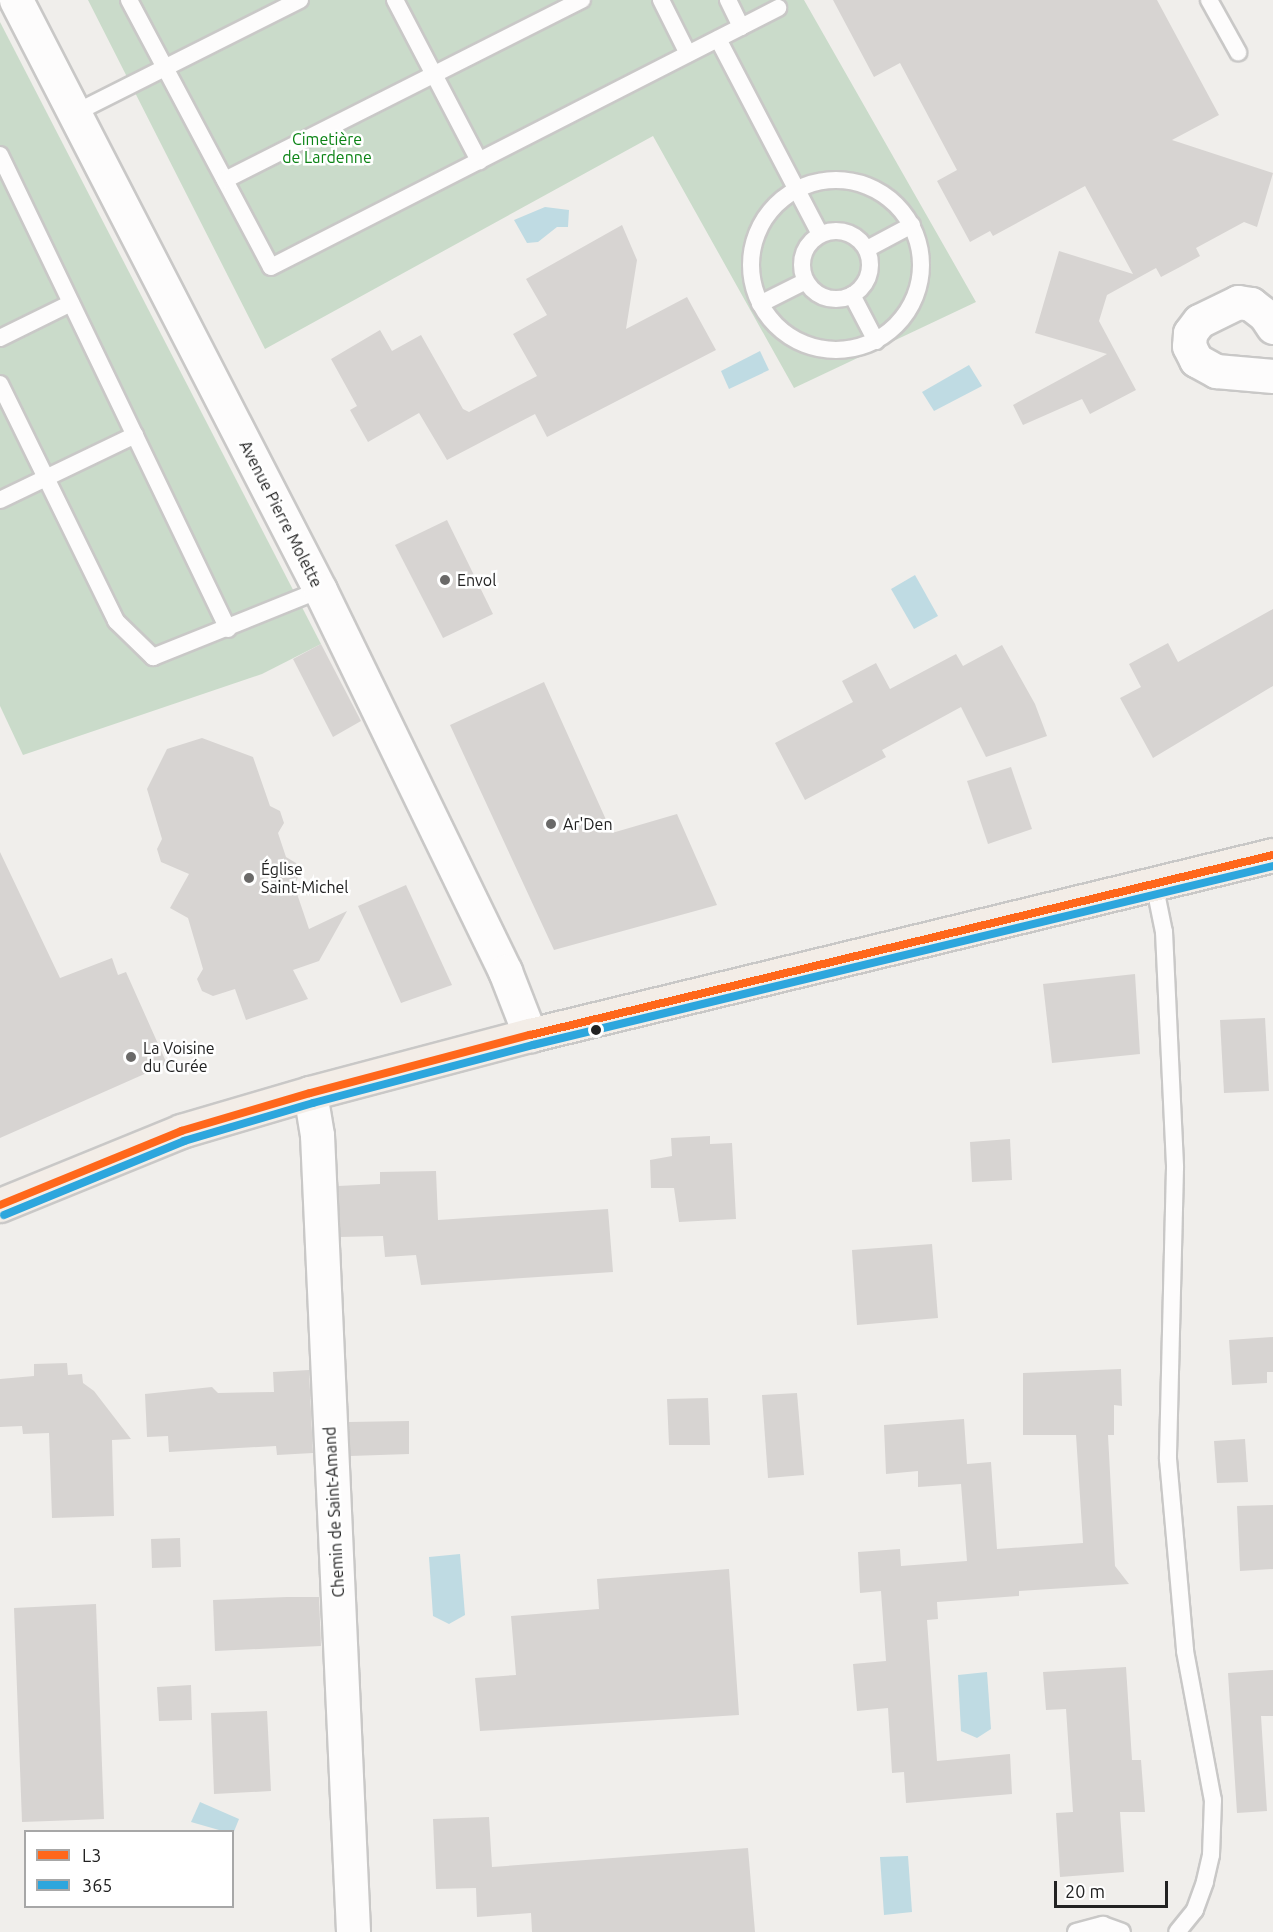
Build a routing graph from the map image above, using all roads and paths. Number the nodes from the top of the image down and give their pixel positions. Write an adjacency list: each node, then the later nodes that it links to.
1 (16, 0): 16 (street, Avenue Pierre Molette)
2 (129, 0): 14 (lane)
3 (300, 0): 14 (lane)
4 (395, 0): 15 (lane)
5 (582, 0): 15 (lane)
6 (661, 0): 13 (lane)
7 (728, 0): 10 (lane)
8 (1209, 0): 12 (lane)
9 (778, 8): 10 (lane)
10 (741, 27): 11 (lane)
11 (718, 39): 13 (lane); 20 (lane)
12 (1238, 52)
13 (688, 54): 17 (lane)
14 (166, 69): 16 (lane); 19 (lane)
15 (434, 75): 17 (lane); 19 (lane)
16 (75, 113): 36 (street, Avenue Pierre Molette)
17 (479, 161): 19 (lane)
18 (2, 165): 26 (lane)
19 (225, 180)
20 (796, 189): 21 (lane); 22 (lane); 27 (lane)
21 (912, 225): 23 (lane); 30 (lane)
22 (820, 234): 23 (lane); 24 (lane)
23 (867, 249): 25 (lane)
24 (806, 281): 25 (lane); 27 (lane)
25 (852, 295): 30 (lane)
26 (71, 303): 29 (lane); 33 (lane)
27 (760, 304): 30 (lane)
28 (1273, 327): 31 (street)
29 (0, 338)
30 (876, 340)
31 (1273, 376)
32 (0, 384): 34 (lane)
33 (135, 435): 34 (lane); 37 (lane)
34 (46, 478): 35 (lane); 37 (lane)
35 (0, 500)
36 (320, 590): 37 (lane); 40 (street, Avenue Pierre Molette)
37 (228, 629)
38 (1273, 855): 39 (main road)
39 (1154, 883): 40 (main road); 46 (lane)
40 (530, 1035): 41 (main road)
41 (310, 1093): 42 (main road); 43 (street, Chemin de Saint-Amand)
42 (0, 1205)
43 (353, 1932)
44 (1076, 1932): 45 (lane)
45 (1122, 1932)
46 (1177, 1932)

